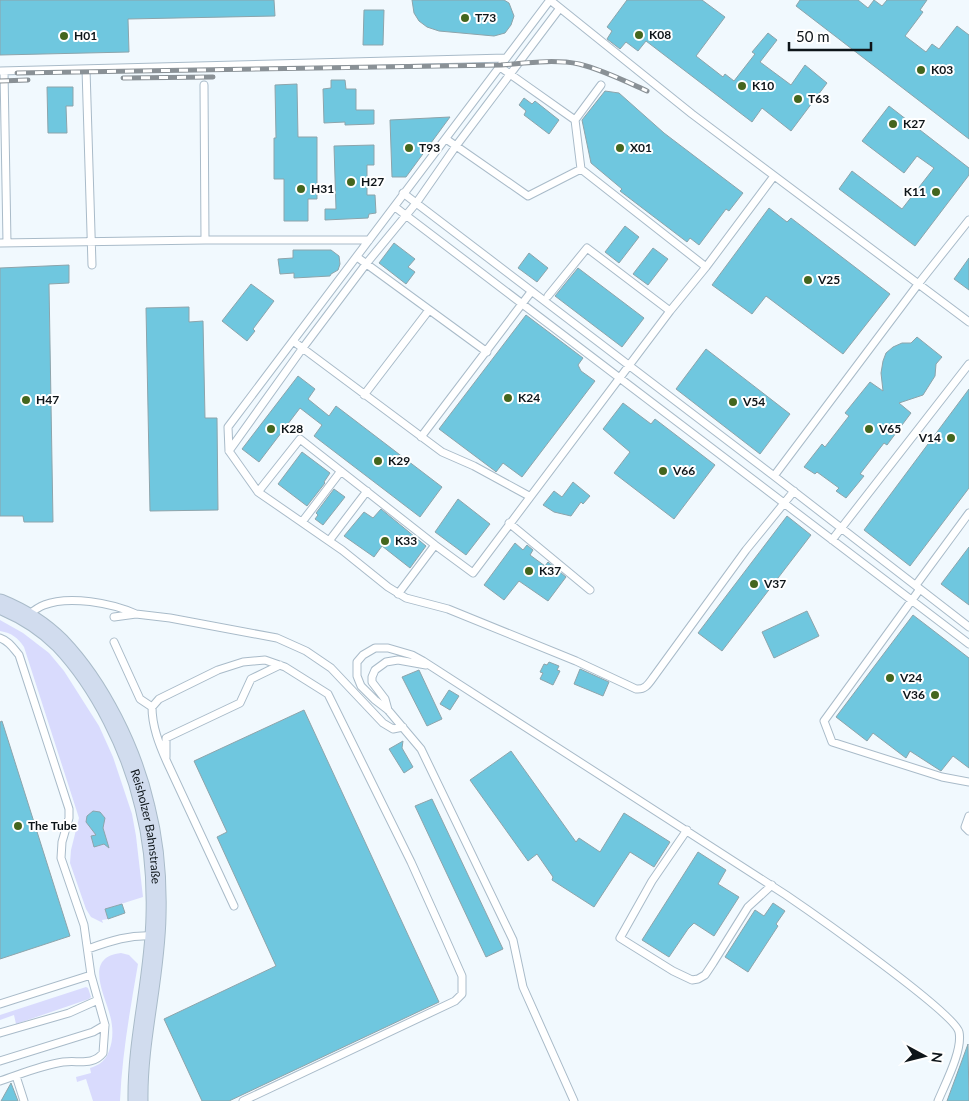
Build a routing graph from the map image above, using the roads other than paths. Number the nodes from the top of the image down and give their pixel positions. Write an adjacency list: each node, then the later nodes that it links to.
1 (552, 1): 2 (lane); 3 (lane)
2 (560, 8): 7 (lane); 14 (lane)
3 (506, 58): 4 (lane); 5 (lane)
4 (500, 67): 7 (lane); 11 (lane)
5 (86, 69): 6 (lane); 22 (lane)
6 (2, 71): 23 (lane)
7 (510, 74): 10 (lane); 12 (lane)
8 (204, 85): 20 (lane)
9 (601, 85): 10 (lane)
10 (575, 120): 13 (lane)
11 (446, 139): 12 (lane); 15 (lane)
12 (456, 146): 13 (lane); 16 (lane)
13 (581, 170): 27 (lane)
14 (774, 176): 27 (lane); 28 (lane)
15 (403, 193): 16 (lane); 17 (lane)
16 (417, 202): 18 (lane); 29 (lane)
17 (395, 207): 18 (lane); 21 (lane)
18 (406, 215): 25 (lane); 31 (lane)
19 (969, 220): 28 (lane)
20 (205, 240): 21 (lane); 22 (lane)
21 (369, 240): 24 (lane)
22 (91, 242): 23 (lane); 26 (lane)
23 (3, 243)
24 (357, 257): 25 (lane); 35 (lane)
25 (366, 264): 32 (lane); 36 (lane)
26 (92, 265)
27 (706, 267): 33 (lane)
28 (919, 283): 34 (lane); 45 (lane)
29 (532, 292): 31 (lane); 39 (lane)
30 (548, 296): 33 (lane)
31 (523, 304): 37 (lane); 40 (lane)
32 (429, 310): 37 (lane); 41 (lane)
33 (670, 310): 39 (lane)
34 (969, 322)
35 (293, 341): 36 (lane); 43 (lane)
36 (302, 349): 41 (lane); 43 (lane)
37 (487, 352): 42 (lane)
38 (969, 364): 54 (lane)
39 (629, 365): 40 (lane); 45 (lane)
40 (619, 378): 49 (lane); 50 (lane)
41 (364, 395): 42 (lane)
42 (421, 437): 49 (lane)
43 (229, 451): 48 (lane)
44 (341, 471): 46 (lane); 48 (lane); 52 (lane)
45 (774, 476): 47 (lane)
46 (367, 491): 56 (lane); 57 (lane)
47 (794, 491): 50 (lane); 54 (lane)
48 (258, 492): 52 (lane)
49 (529, 496): 53 (lane)
50 (785, 504): 55 (lane); 60 (lane)
51 (969, 514): 58 (lane)
52 (302, 522): 56 (lane)
53 (509, 523): 57 (lane); 59 (lane)
54 (842, 528): 55 (lane); 58 (lane)
55 (832, 540): 61 (lane)
56 (329, 541): 60 (lane)
57 (435, 545): 60 (lane)
58 (918, 587): 61 (lane); 66 (lane)
59 (590, 590)
60 (398, 594)
61 (911, 600): 69 (lane); 76 (lane)
62 (0, 604): 64 (main road, Reisholzer Bahnstraße)
63 (136, 614): 64 (lane); 65 (lane); 74 (lane)
64 (26, 617): 82 (main road, Reisholzer Bahnstraße)
65 (114, 617)
66 (969, 627)
67 (0, 638): 83 (lane)
68 (114, 642): 72 (lane)
69 (969, 644)
70 (280, 665): 72 (lane); 75 (lane); 94 (lane)
71 (430, 665): 73 (lane); 73 (lane); 78 (lane)
72 (152, 707): 75 (lane)
73 (388, 710): 74 (lane)
74 (403, 727): 95 (lane)
75 (167, 762): 81 (lane)
76 (969, 782)
77 (969, 816): 79 (lane)
78 (687, 830): 80 (lane); 80 (lane)
79 (969, 831)
80 (772, 885): 96 (lane)
81 (234, 906)
82 (155, 936): 83 (lane); 93 (main road, Reisholzer Bahnstraße)
83 (88, 949): 84 (lane)
84 (91, 975): 85 (lane); 86 (lane)
85 (98, 1000): 87 (lane); 88 (lane)
86 (0, 1004)
87 (105, 1024): 89 (lane); 90 (lane)
88 (0, 1033)
89 (0, 1061)
90 (16, 1076): 91 (lane); 92 (lane)
91 (0, 1081)
92 (24, 1101)
93 (138, 1101)
94 (242, 1101)
95 (574, 1101)
96 (938, 1101)

